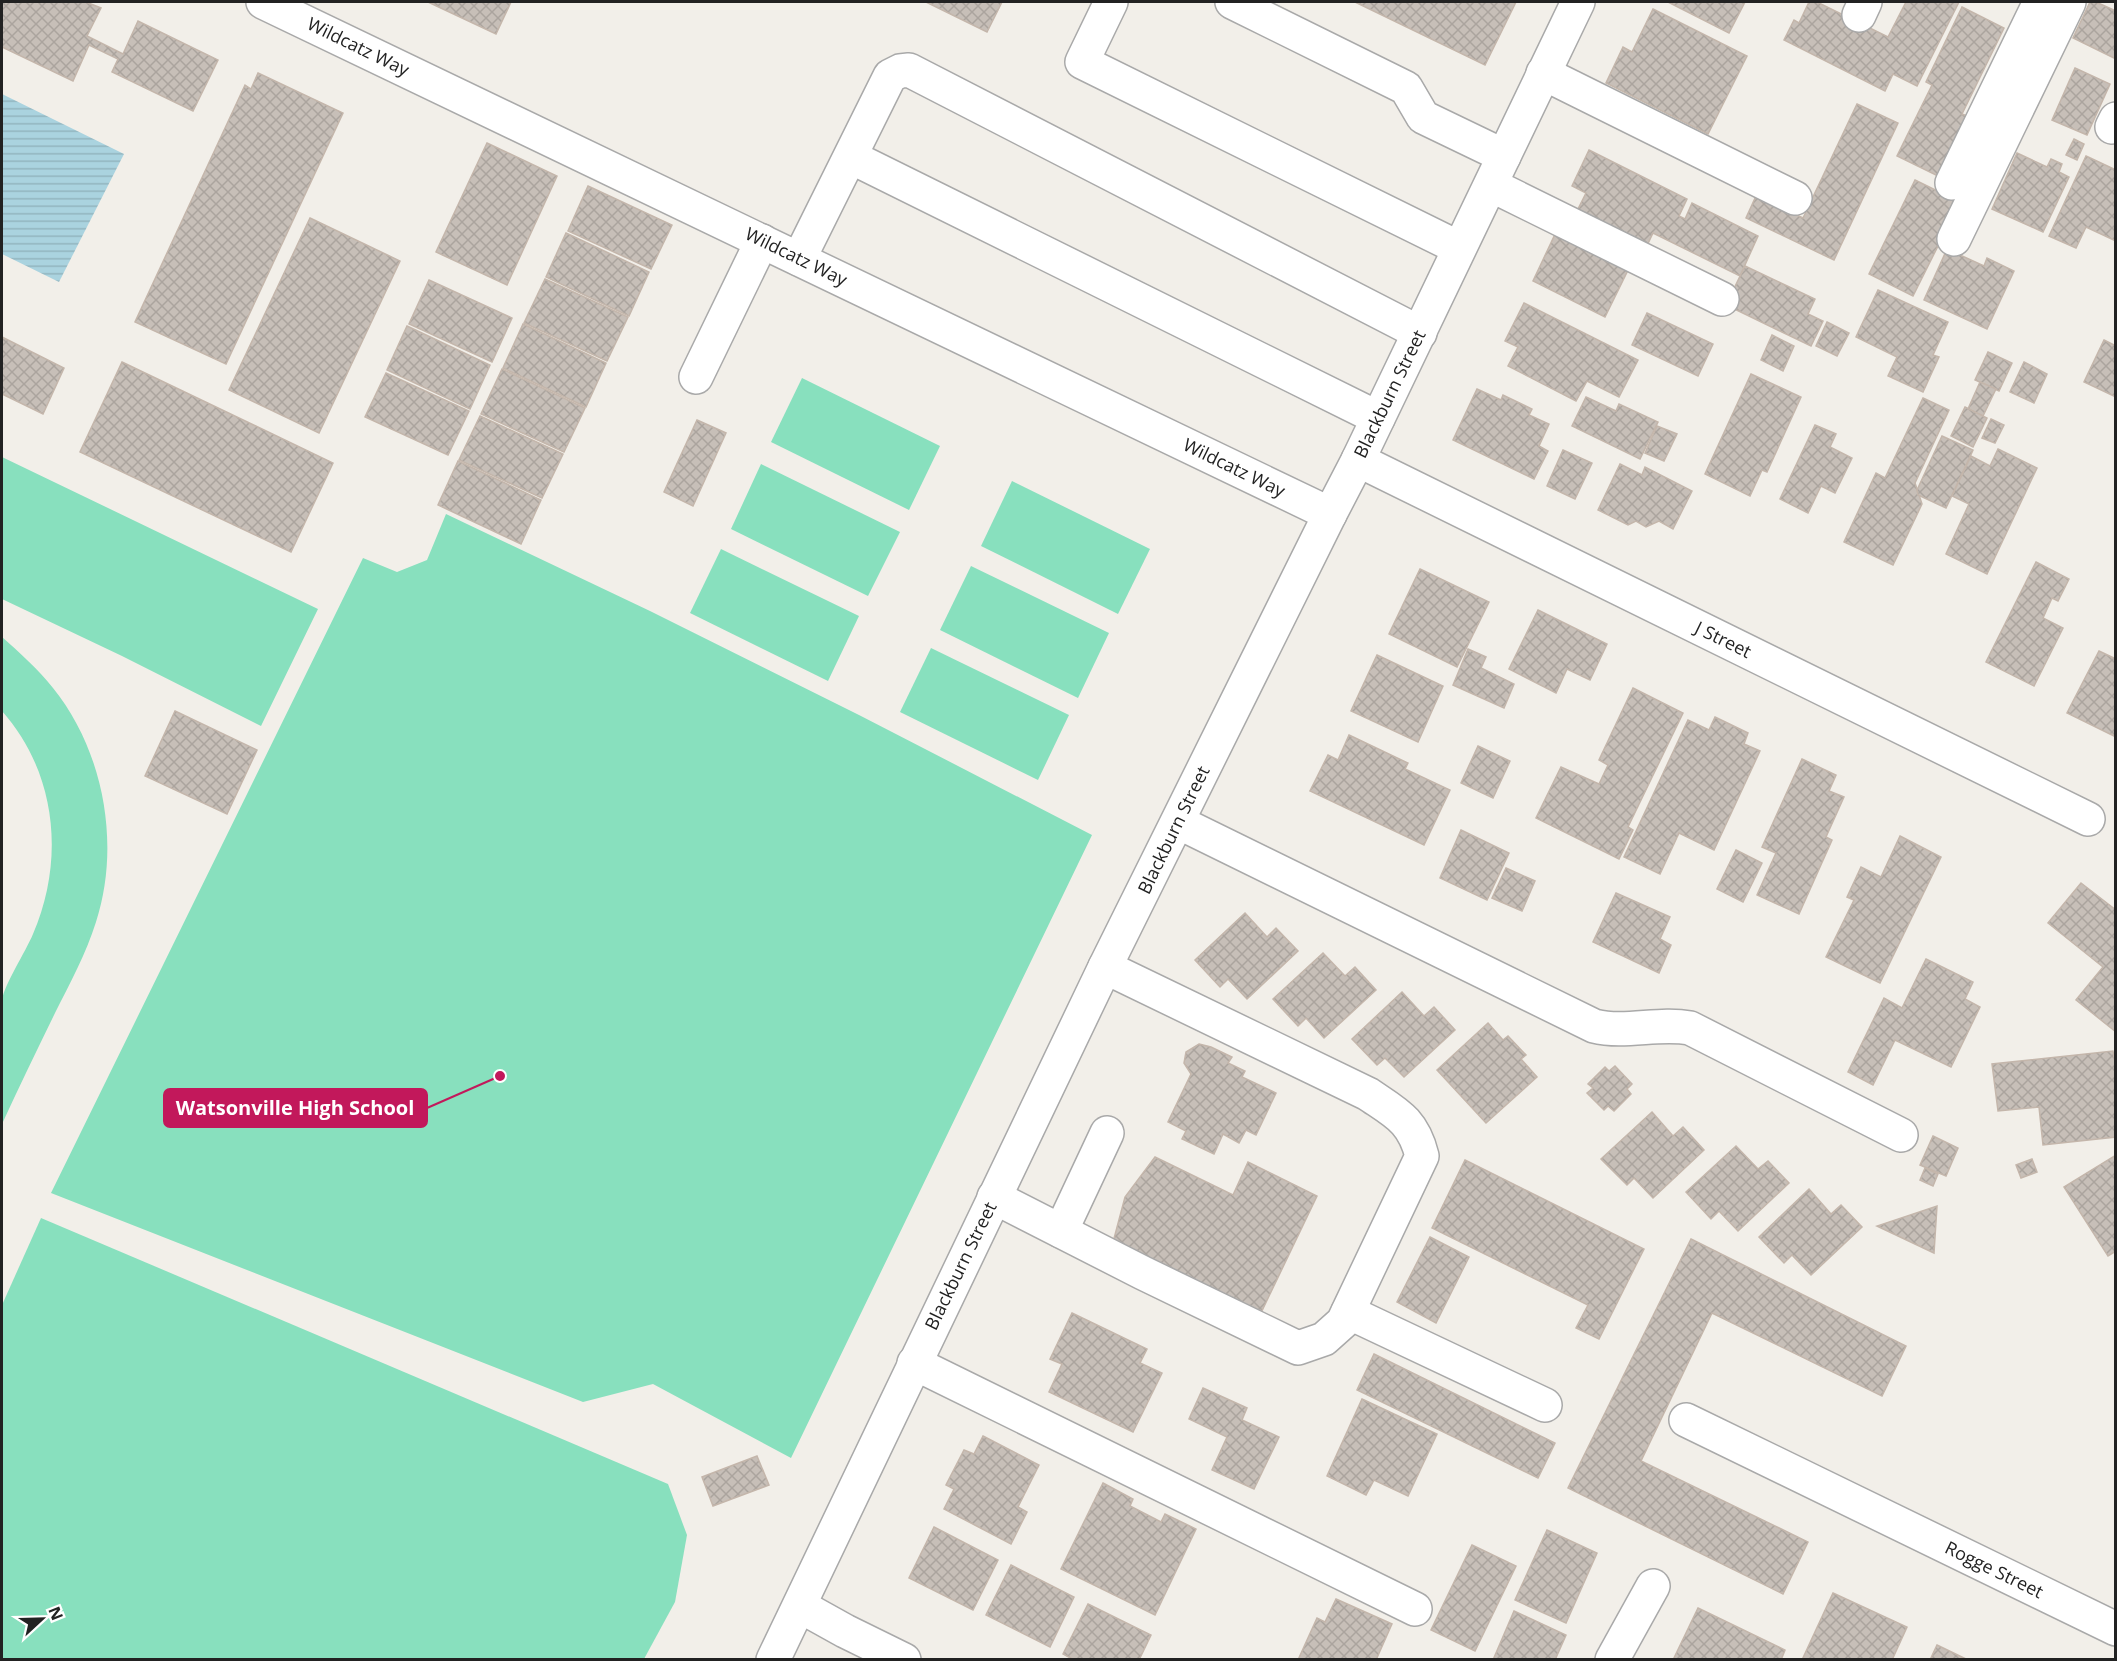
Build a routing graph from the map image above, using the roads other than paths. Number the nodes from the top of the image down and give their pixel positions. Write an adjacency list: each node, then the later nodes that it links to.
1 (263, 2): 13 (street, Wildcatz Way)
2 (1111, 2): 14 (street)
3 (1232, 2): 9 (street)
4 (1578, 2): 7 (street, Blackburn Street)
5 (2040, 2): 10 (street)
6 (2069, 2): 12 (street)
7 (1544, 73): 9 (street, Blackburn Street); 11 (street)
8 (851, 157): 15 (street); 17 (street); 19 (street)
9 (1497, 171): 14 (street, Blackburn Street); 16 (street)
10 (1952, 183)
11 (1795, 198)
12 (1954, 239)
13 (762, 241): 15 (street, Wildcatz Way); 18 (street)
14 (1459, 248): 17 (street, Blackburn Street)
15 (799, 259): 21 (street, Wildcatz Way)
16 (1722, 299)
17 (1420, 333): 19 (street, Blackburn Street)
18 (696, 377)
19 (1378, 418): 20 (street, Blackburn Street)
20 (1358, 460): 21 (street, Blackburn Street); 22 (street, J Street)
21 (1329, 514): 23 (street, Blackburn Street)
22 (2088, 819)
23 (1178, 822): 24 (street, Blackburn Street); 26 (street)
24 (1105, 967): 27 (street, Blackburn Street); 29 (street)
25 (1107, 1133): 28 (street)
26 (1901, 1135)
27 (994, 1197): 28 (street); 30 (street, Blackburn Street)
28 (1061, 1231): 29 (street)
29 (1348, 1312): 31 (street)
30 (914, 1363): 34 (street, Blackburn Street); 35 (street)
31 (1545, 1405)
32 (1686, 1420): 36 (street, Rogge Street)
33 (1653, 1586): 39 (street)
34 (800, 1606): 37 (street, Blackburn Street); 38 (street)
35 (1415, 1609)
36 (2115, 1629)
37 (773, 1659)
38 (904, 1659)
39 (1612, 1659)

